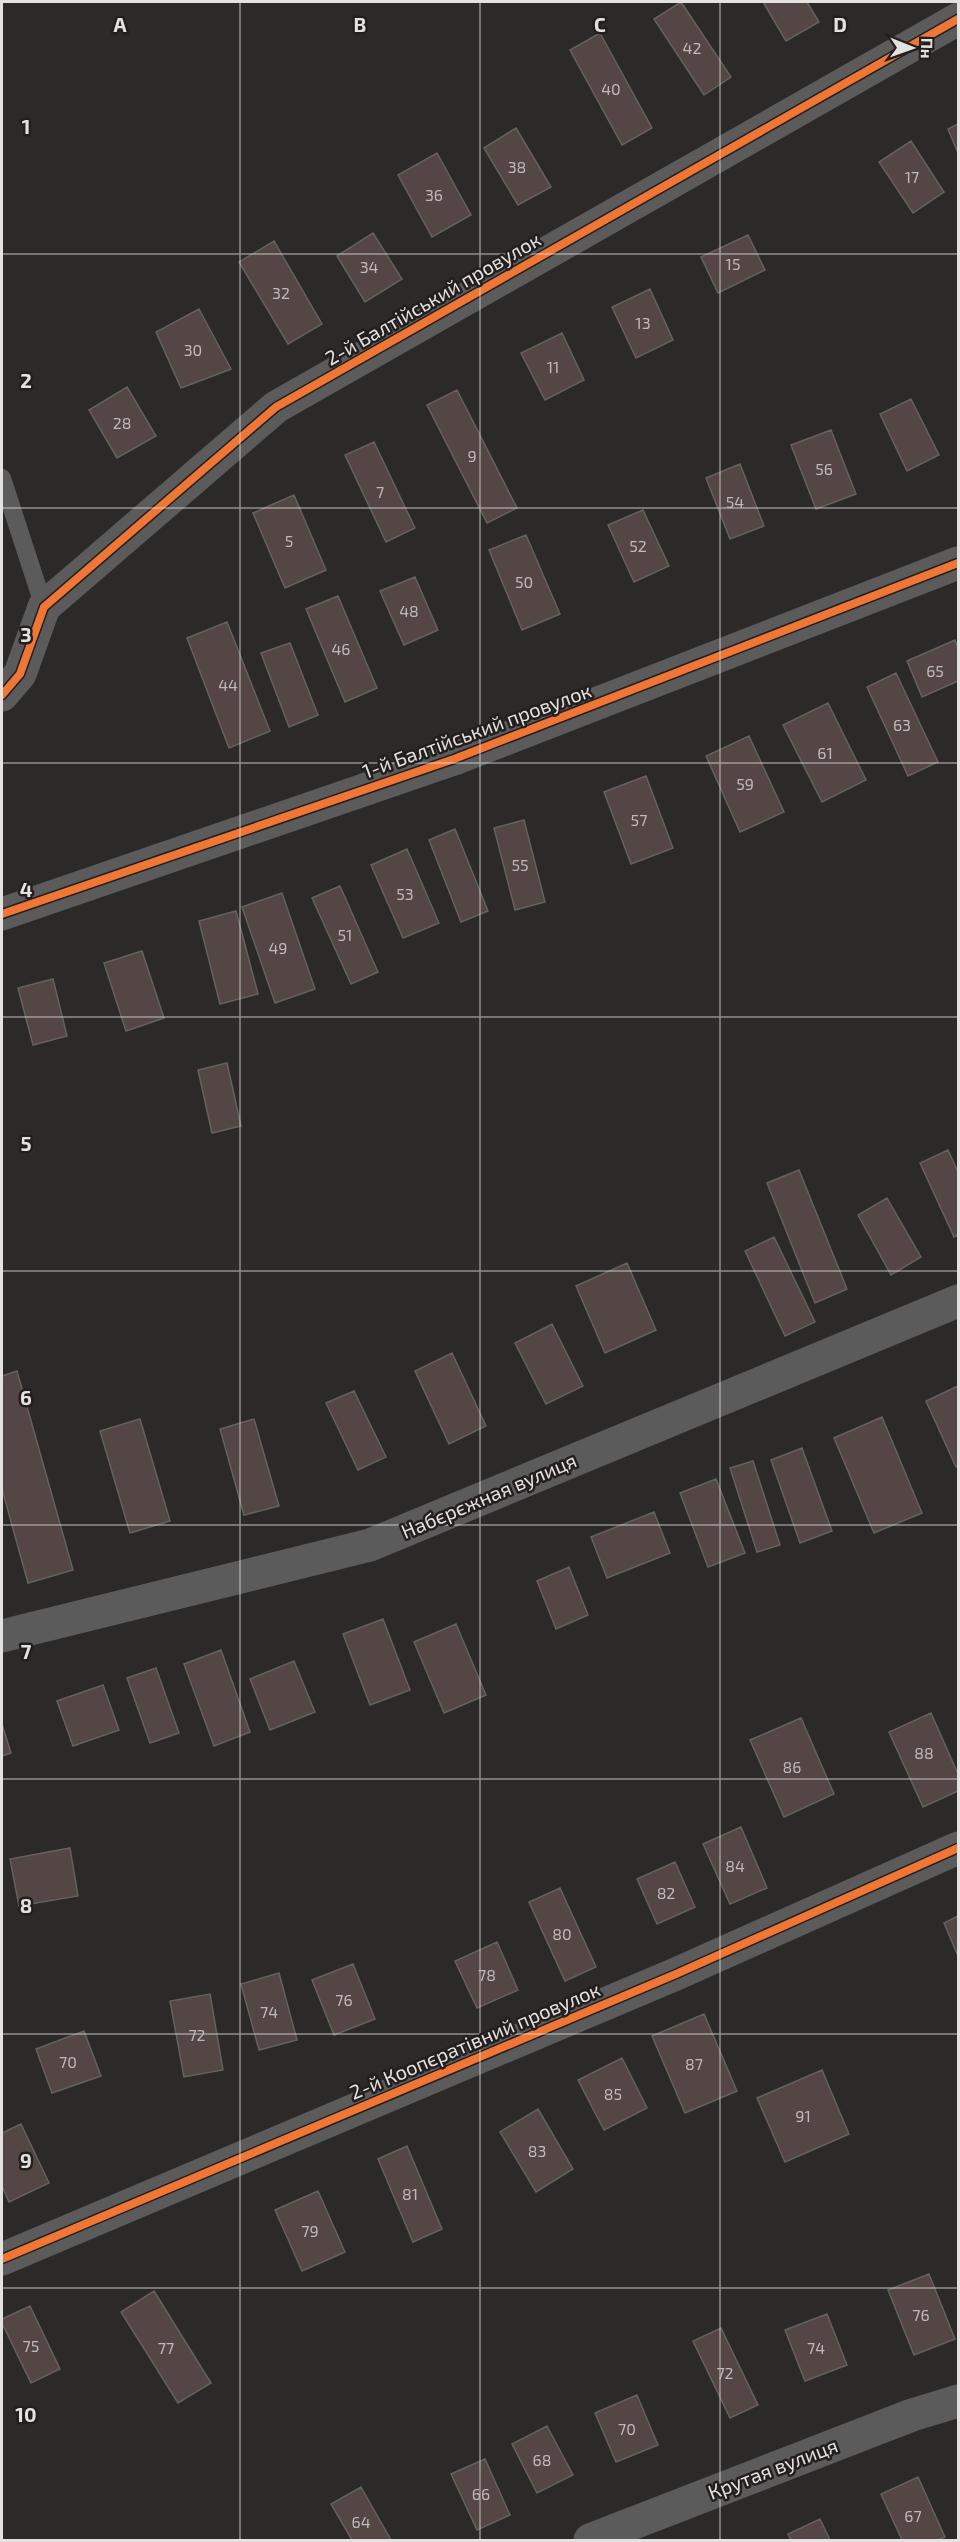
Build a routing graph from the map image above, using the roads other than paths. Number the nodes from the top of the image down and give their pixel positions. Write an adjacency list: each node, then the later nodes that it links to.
1 (958, 20): 4 (street, 2-й Балтійський провулок)
2 (2, 478): 4 (lane)
3 (958, 563): 6 (street, 1-й Балтійський провулок)
4 (44, 607): 5 (street, 2-й Балтійський провулок)
5 (2, 695)
6 (2, 914)
7 (958, 1301): 8 (street, Набєрєжная вулиця)
8 (2, 1636)
9 (958, 1848): 10 (street, 2-й Коопєратівний провулок)
10 (2, 2259)
11 (958, 2401): 12 (street, Крутая вулиця)
12 (590, 2541)

